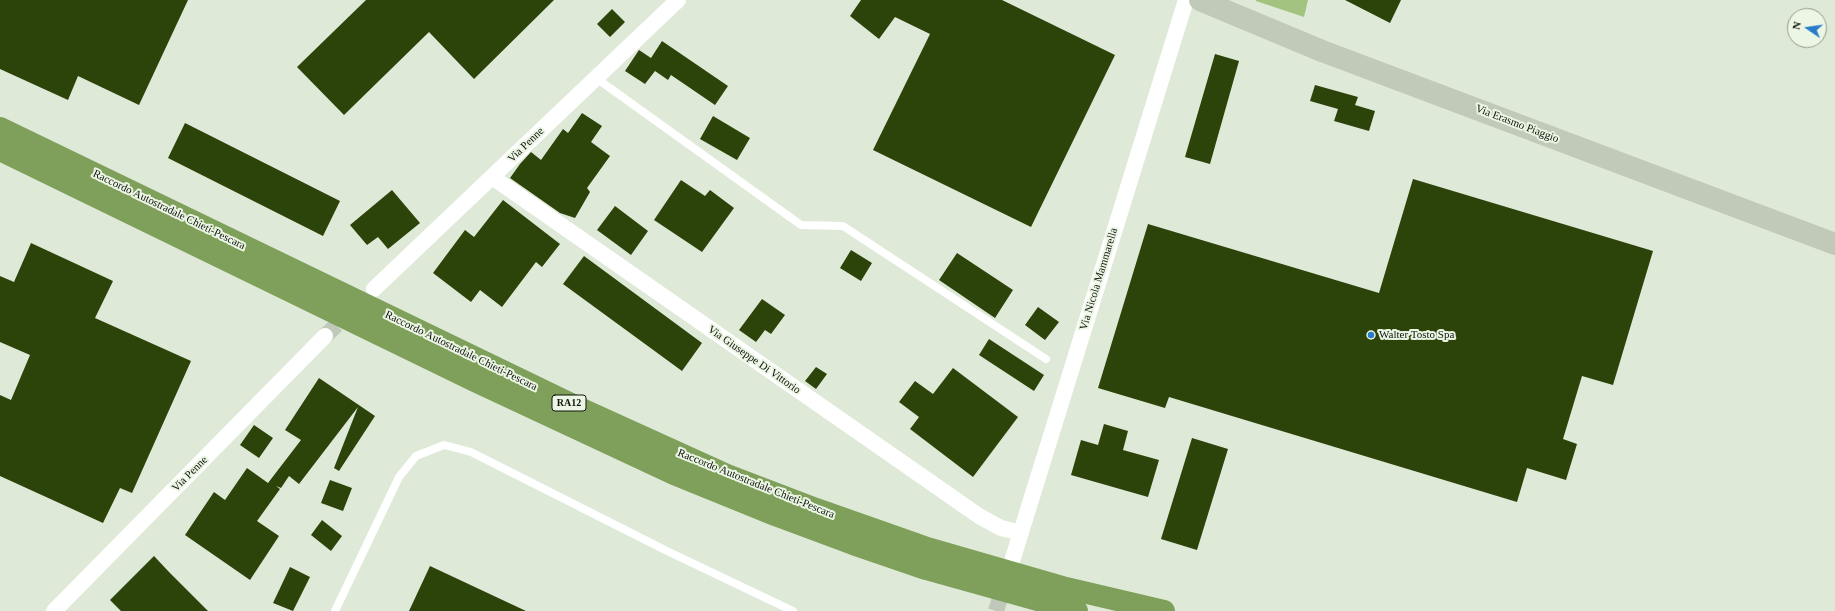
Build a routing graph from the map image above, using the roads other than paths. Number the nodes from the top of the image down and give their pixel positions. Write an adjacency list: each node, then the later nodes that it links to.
1 (678, 0): 3 (street, Via Penne)
2 (1200, 1): 7 (street, Via Erasmo Piaggio); 11 (street, Via Nicola Mammarella)
3 (596, 78): 6 (street, Via Penne); 10 (lane)
4 (0, 128): 17 (highway, Raccordo Autostradale Chieti-Pescara / RA12)
5 (0, 150): 16 (highway, Raccordo Autostradale Chieti-Pescara / RA12)
6 (492, 177): 8 (street, Via Penne); 11 (street, Via Giuseppe Di Vittorio)
7 (1835, 244)
8 (374, 289)
9 (325, 336): 13 (street, Via Penne)
10 (1046, 359)
11 (1021, 533): 12 (street, Via Nicola Mammarella)
12 (1013, 558)
13 (54, 611)
14 (335, 611): 15 (lane)
15 (793, 611)
16 (1077, 611)
17 (1164, 611)

